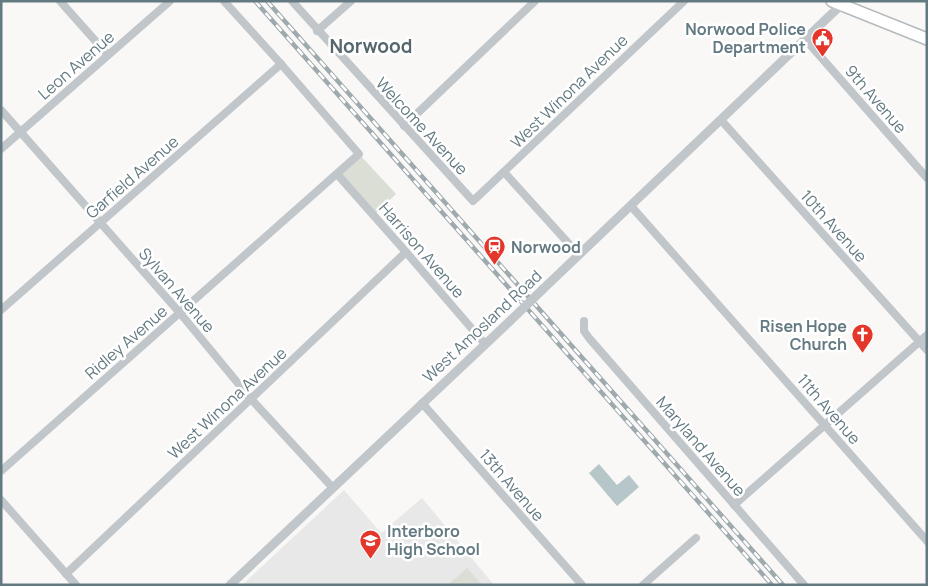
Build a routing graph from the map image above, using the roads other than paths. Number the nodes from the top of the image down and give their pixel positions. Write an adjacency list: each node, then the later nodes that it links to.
1 (60, 1): 12 (street)
2 (170, 1): 12 (street, Leon Avenue)
3 (224, 1): 13 (street)
4 (292, 1): 9 (street, Welcome Avenue)
5 (351, 1): 9 (street)
6 (535, 1): 16 (street)
7 (684, 1): 19 (street, West Winona Avenue)
8 (836, 3): 10 (street, West Amosland Road); 11 (main road)
9 (318, 31): 16 (street, Welcome Avenue)
10 (805, 39): 15 (street, West Amosland Road); 21 (street, 9th Avenue)
11 (927, 39)
12 (108, 55): 17 (street, Leon Avenue)
13 (281, 64): 20 (street, Ridley Avenue); 24 (street, Garfield Avenue)
14 (1, 110): 17 (street, Sylvan Avenue)
15 (721, 120): 23 (street, West Amosland Road); 31 (street, 10th Avenue)
16 (404, 126): 22 (street, Welcome Avenue)
17 (22, 131): 18 (street, Leon Avenue); 24 (street, Sylvan Avenue)
18 (1, 149)
19 (504, 172): 22 (street, West Winona Avenue); 26 (street)
20 (337, 174): 25 (street, Harrison Avenue); 28 (street, Ridley Avenue)
21 (927, 178)
22 (473, 201)
23 (631, 206): 26 (street, West Amosland Road); 36 (street, 11th Avenue)
24 (100, 223): 27 (street, Garfield Avenue); 28 (street, Sylvan Avenue)
25 (406, 252): 32 (street, Harrison Avenue); 34 (street, West Winona Avenue)
26 (579, 255): 32 (street, West Amosland Road, bridge)
27 (1, 310)
28 (180, 313): 34 (street, Sylvan Avenue); 37 (street, Ridley Avenue)
29 (584, 321): 40 (street, Maryland Avenue)
30 (927, 335): 31 (street)
31 (919, 341): 33 (street, 10th Avenue); 36 (street)
32 (485, 344): 35 (street, West Amosland Road)
33 (927, 350)
34 (251, 399): 38 (street, Sylvan Avenue); 43 (street, West Winona Avenue)
35 (422, 403): 38 (street, West Amosland Road); 46 (street, 13th Avenue)
36 (824, 424): 40 (street); 42 (street, 11th Avenue)
37 (1, 471)
38 (333, 488): 45 (street, West Amosland Road)
39 (1, 500): 43 (street)
40 (734, 505): 48 (street, Maryland Avenue)
41 (696, 538): 47 (street)
42 (927, 541)
43 (66, 574): 44 (street)
44 (76, 585)
45 (230, 585)
46 (582, 585)
47 (643, 585)
48 (804, 585)

